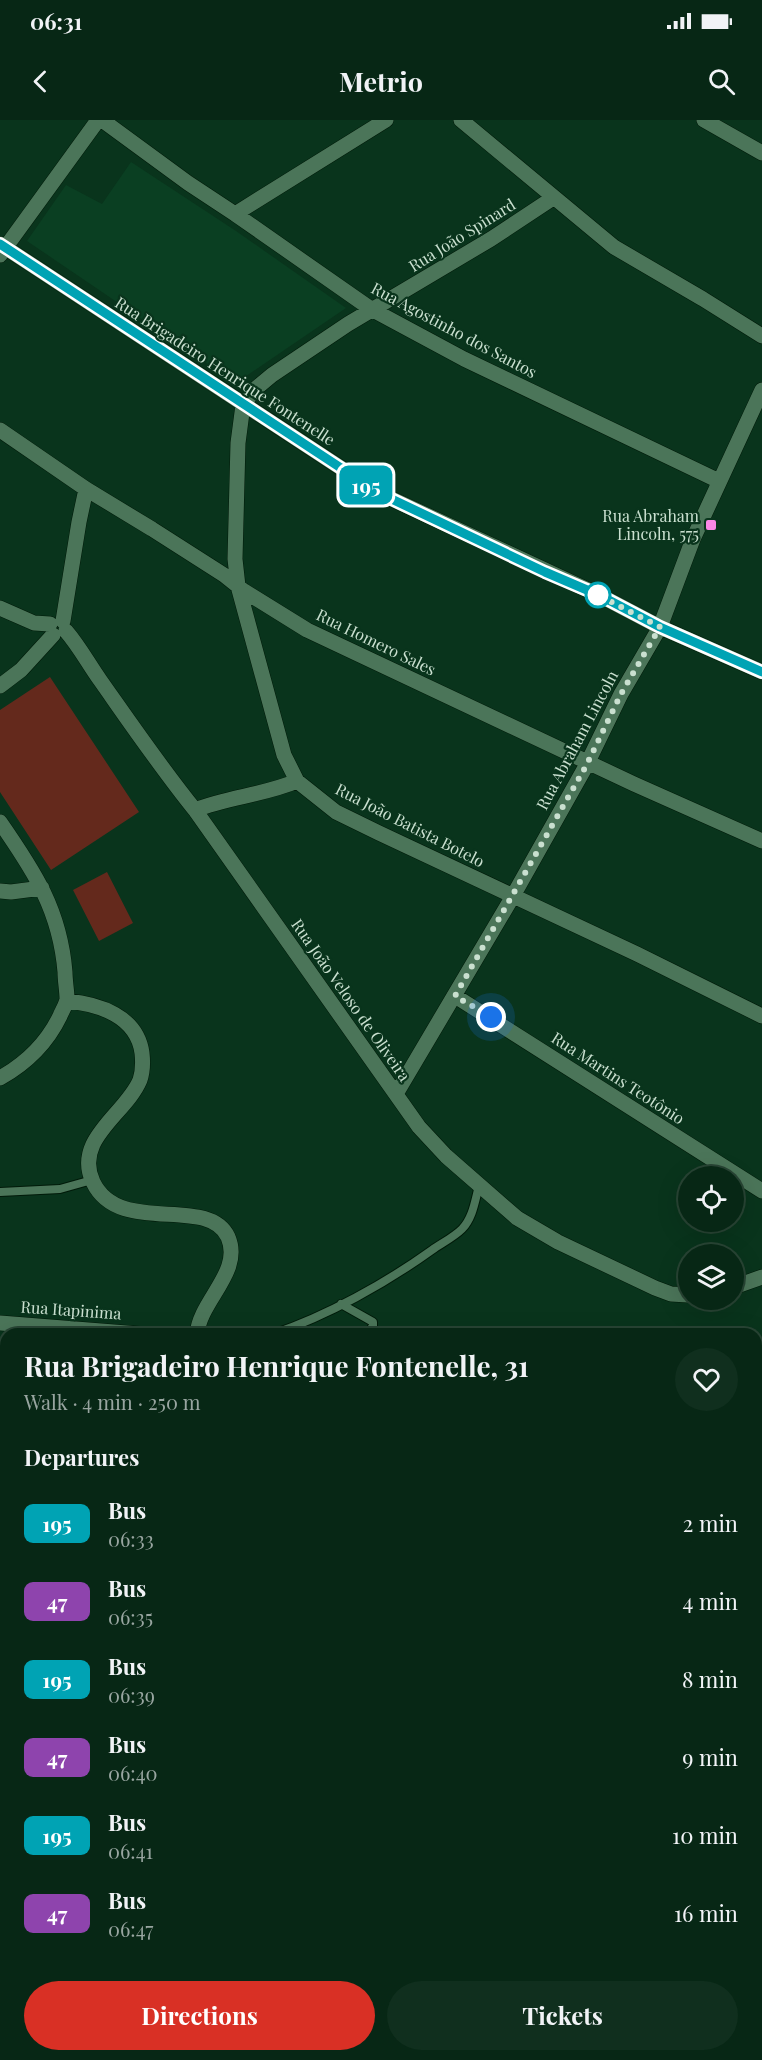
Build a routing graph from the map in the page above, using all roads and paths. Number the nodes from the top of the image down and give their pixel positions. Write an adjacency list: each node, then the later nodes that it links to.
1 (98, 120): 9 (street)
2 (102, 120): 8 (street, Rua Agostinho dos Santos)
3 (387, 120): 8 (street)
4 (460, 120): 7 (street)
5 (704, 120): 6 (street)
6 (762, 153)
7 (553, 198): 10 (street, Rua João Spinard); 11 (street)
8 (236, 214): 10 (street, Rua Agostinho dos Santos)
9 (2, 249): 13 (street, Rua Brigadeiro Henrique Fontenelle)
10 (371, 309): 13 (street, Rua João Spinard); 15 (street, Rua Agostinho dos Santos)
11 (762, 336)
12 (762, 390): 15 (street, Rua Abraham Lincoln)
13 (243, 405): 17 (street, Rua João Batista Botelo); 19 (street, Rua Brigadeiro Henrique Fontenelle)
14 (0, 430): 16 (street, Rua Homero Sales)
15 (718, 481): 19 (street, Rua Abraham Lincoln)
16 (86, 489): 17 (street, Rua Homero Sales); 20 (street)
17 (237, 586): 23 (street, Rua Homero Sales); 24 (street, Rua João Batista Botelo)
18 (0, 608): 20 (street)
19 (660, 627): 21 (street, Rua Brigadeiro Henrique Fontenelle); 23 (street, Rua Abraham Lincoln)
20 (58, 628): 22 (street); 25 (street, Rua João Veloso de Oliveira)
21 (762, 672)
22 (0, 686)
23 (588, 762): 27 (street, Rua Homero Sales); 30 (street, Rua Abraham Lincoln)
24 (297, 781): 25 (street); 30 (street, Rua João Batista Botelo)
25 (195, 810): 35 (street, Rua João Veloso de Oliveira)
26 (0, 822): 28 (street)
27 (762, 841)
28 (42, 888): 29 (street); 32 (street)
29 (0, 891)
30 (513, 896): 31 (street, Rua Abraham Lincoln); 33 (street, Rua João Batista Botelo)
31 (455, 996): 35 (street, Rua Abraham Lincoln); 38 (street, Rua Martins Teotônio)
32 (67, 1001): 34 (street); 36 (street)
33 (762, 1016)
34 (0, 1078)
35 (396, 1094): 37 (street, Rua João Veloso de Oliveira)
36 (92, 1180): 39 (lane); 46 (street)
37 (479, 1186): 42 (street, Rua João Veloso de Oliveira); 43 (lane)
38 (762, 1191)
39 (0, 1192)
40 (762, 1277): 41 (street)
41 (744, 1283)
42 (678, 1294)
43 (341, 1304): 47 (lane); 48 (lane)
44 (0, 1323): 45 (street, Rua Itapinima)
45 (27, 1328)
46 (198, 1328)
47 (290, 1328)
48 (372, 1328)

